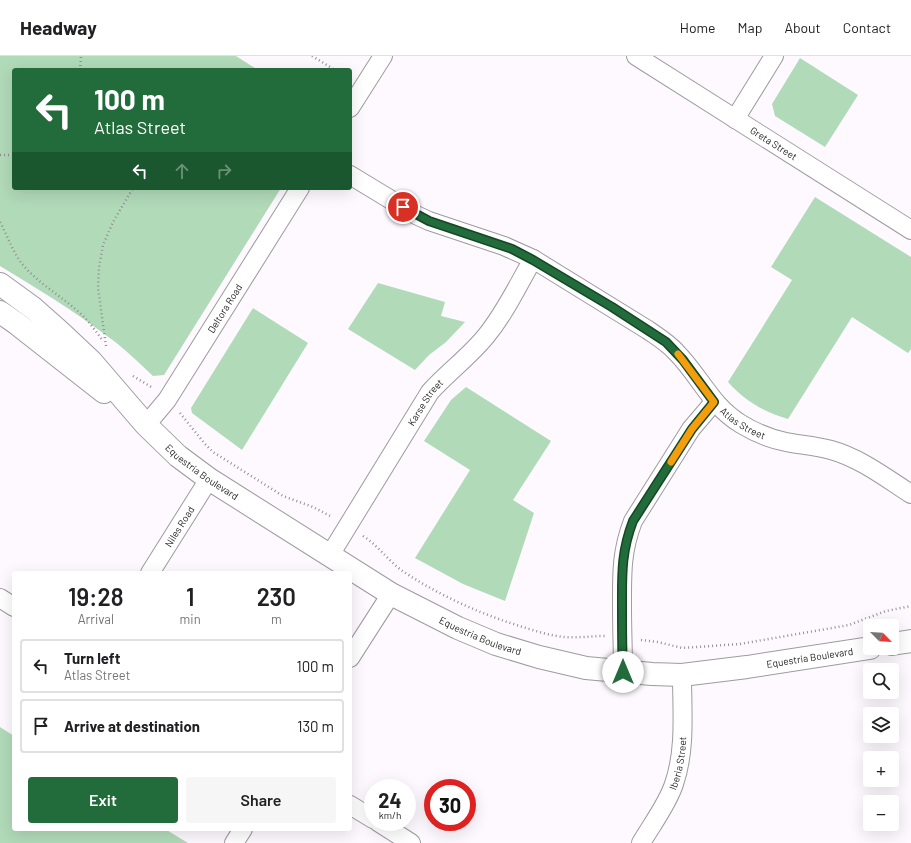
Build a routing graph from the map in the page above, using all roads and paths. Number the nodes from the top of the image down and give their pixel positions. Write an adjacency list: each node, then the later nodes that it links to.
1 (81, 56): 6 (path)
2 (312, 56): 7 (path)
3 (383, 56): 8 (street)
4 (636, 56): 9 (street, Greta Street)
5 (774, 56): 9 (street)
6 (80, 68)
7 (332, 68)
8 (352, 104)
9 (735, 119): 16 (street, Greta Street)
10 (0, 155): 11 (path)
11 (12, 155)
12 (352, 176): 17 (street, Atlas Street)
13 (132, 190): 20 (path)
14 (299, 190): 23 (street, Deltora Road)
15 (0, 222): 20 (path)
16 (911, 230)
17 (533, 260): 24 (street, Atlas Street); 28 (street, Karse Street)
18 (0, 284): 25 (street, Equestria Boulevard)
19 (0, 312): 25 (street, Equestria Boulevard)
20 (106, 346): 21 (path)
21 (110, 352)
22 (131, 375): 23 (path)
23 (167, 400): 25 (street, Deltora Road); 28 (path)
24 (714, 402): 27 (street, Atlas Street); 35 (street)
25 (146, 425): 26 (street, Equestria Boulevard)
26 (209, 479): 29 (street, Equestria Boulevard); 30 (street, Niles Road)
27 (911, 494)
28 (347, 526): 29 (street, Karse Street); 35 (path)
29 (330, 555): 31 (street, Equestria Boulevard)
30 (151, 571)
31 (391, 594): 39 (street); 40 (street, Equestria Boulevard)
32 (0, 598): 33 (street)
33 (12, 606)
34 (911, 606): 35 (path)
35 (622, 638): 40 (street)
36 (911, 641): 37 (street)
37 (899, 643)
38 (863, 649): 41 (street, Equestria Boulevard)
39 (352, 655)
40 (623, 672): 41 (street, Equestria Boulevard)
41 (682, 674): 48 (street, Iberia Street)
42 (352, 806): 43 (street)
43 (364, 814)
44 (242, 831): 46 (street)
45 (392, 831): 47 (street)
46 (234, 843)
47 (411, 843)
48 (641, 843)

